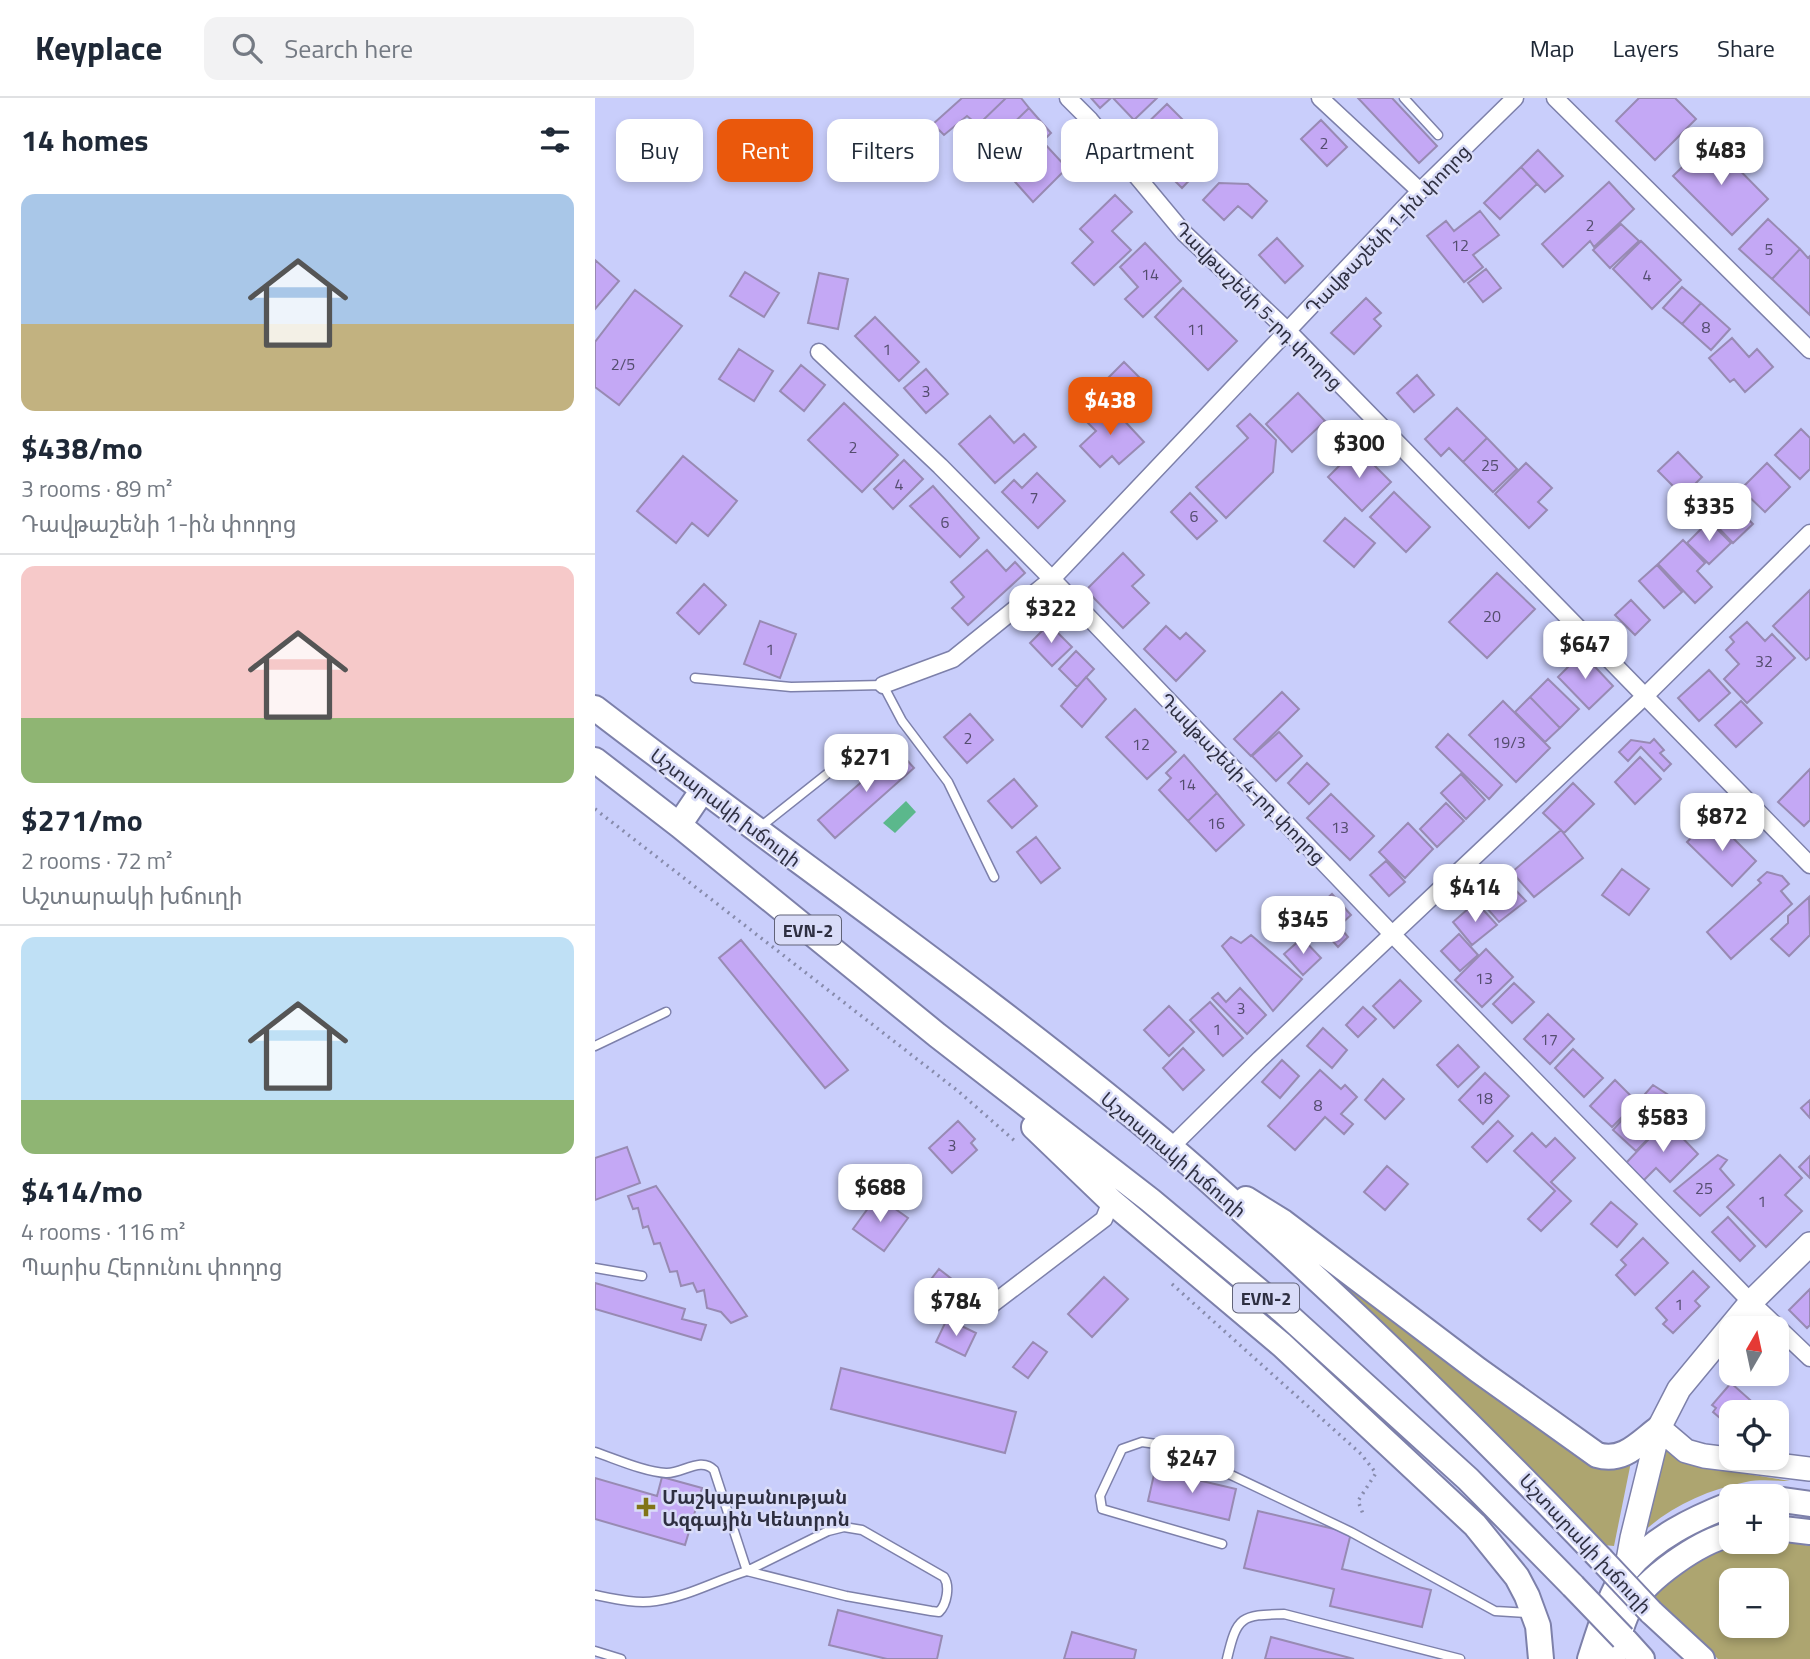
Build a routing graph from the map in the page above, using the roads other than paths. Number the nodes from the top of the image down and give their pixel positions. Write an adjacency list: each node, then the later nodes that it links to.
1 (1068, 98): 8 (street, Դավթաշենի 5-րդ փողոց)
2 (1320, 98): 7 (street)
3 (1404, 98): 6 (lane)
4 (1515, 98): 7 (street, Դավթաշենի 1-ին փողոց)
5 (1555, 98): 9 (street)
6 (1438, 135)
7 (1420, 191): 8 (street, Դավթաշենի 1-ին փողոց)
8 (1288, 331): 12 (street, Դավթաշենի 1-ին փողոց); 15 (street, Դավթաշենի 5-րդ փողոց)
9 (1810, 350)
10 (819, 352): 12 (street, Դավթաշենի 4-րդ փողոց)
11 (1810, 533): 15 (street)
12 (1052, 579): 14 (street, Դավթաշենի 1-ին փողոց); 24 (street, Դավթաշենի 4-րդ փողոց)
13 (695, 678): 14 (lane)
14 (883, 685): 23 (lane)
15 (1646, 695): 22 (street, Դավթաշենի 5-րդ փողոց); 24 (street)
16 (595, 708): 19 (main road, Աշտարակի խճուղի / EVN-2)
17 (866, 743): 21 (lane)
18 (595, 761): 20 (main road, Աշտարակի խճուղի / EVN-2)
19 (702, 791): 20 (main road); 21 (main road, Աշտարակի խճուղի / EVN-2)
20 (679, 825): 26 (main road, Աշտարակի խճուղի / EVN-2)
21 (757, 830): 28 (main road, Աշտարակի խճուղի / EVN-2)
22 (1810, 865)
23 (994, 877)
24 (1393, 935): 28 (street); 34 (street, Դավթաշենի 4-րդ փողոց)
25 (666, 1012): 27 (lane)
26 (937, 1035): 30 (main road); 51 (main road, Աշտարակի խճուղի / EVN-2, bridge)
27 (595, 1046)
28 (1171, 1147): 29 (main road, Աշտարակի խճուղի / EVN-2)
29 (1191, 1165): 37 (main road); 59 (main road, Աշտարակի խճուղի / EVN-2, bridge)
30 (1111, 1201): 35 (street); 50 (main road)
31 (1810, 1244): 34 (street)
32 (595, 1268): 33 (lane)
33 (642, 1276)
34 (1751, 1302): 36 (street, Դավթաշենի 4-րդ փողոց); 37 (street)
35 (982, 1312)
36 (1810, 1358)
37 (1659, 1428): 39 (street); 48 (street)
38 (595, 1452): 47 (lane)
39 (1810, 1469)
40 (1789, 1501): 41 (main road)
41 (1810, 1504)
42 (1719, 1510): 48 (main road)
43 (1789, 1530): 44 (main road)
44 (1810, 1532)
45 (1719, 1539): 51 (main road)
46 (1222, 1544): 50 (lane)
47 (747, 1571): 47 (lane); 49 (lane)
48 (1626, 1571): 51 (street); 57 (main road)
49 (595, 1595)
50 (1533, 1614): 56 (main road)
51 (1619, 1643): 58 (main road, Աշտարակի խճուղի / EVN-2)
52 (595, 1651): 53 (lane)
53 (621, 1659)
54 (1227, 1659): 55 (lane)
55 (1460, 1659)
56 (1541, 1659)
57 (1590, 1659)
58 (1642, 1659)
59 (1702, 1659)

